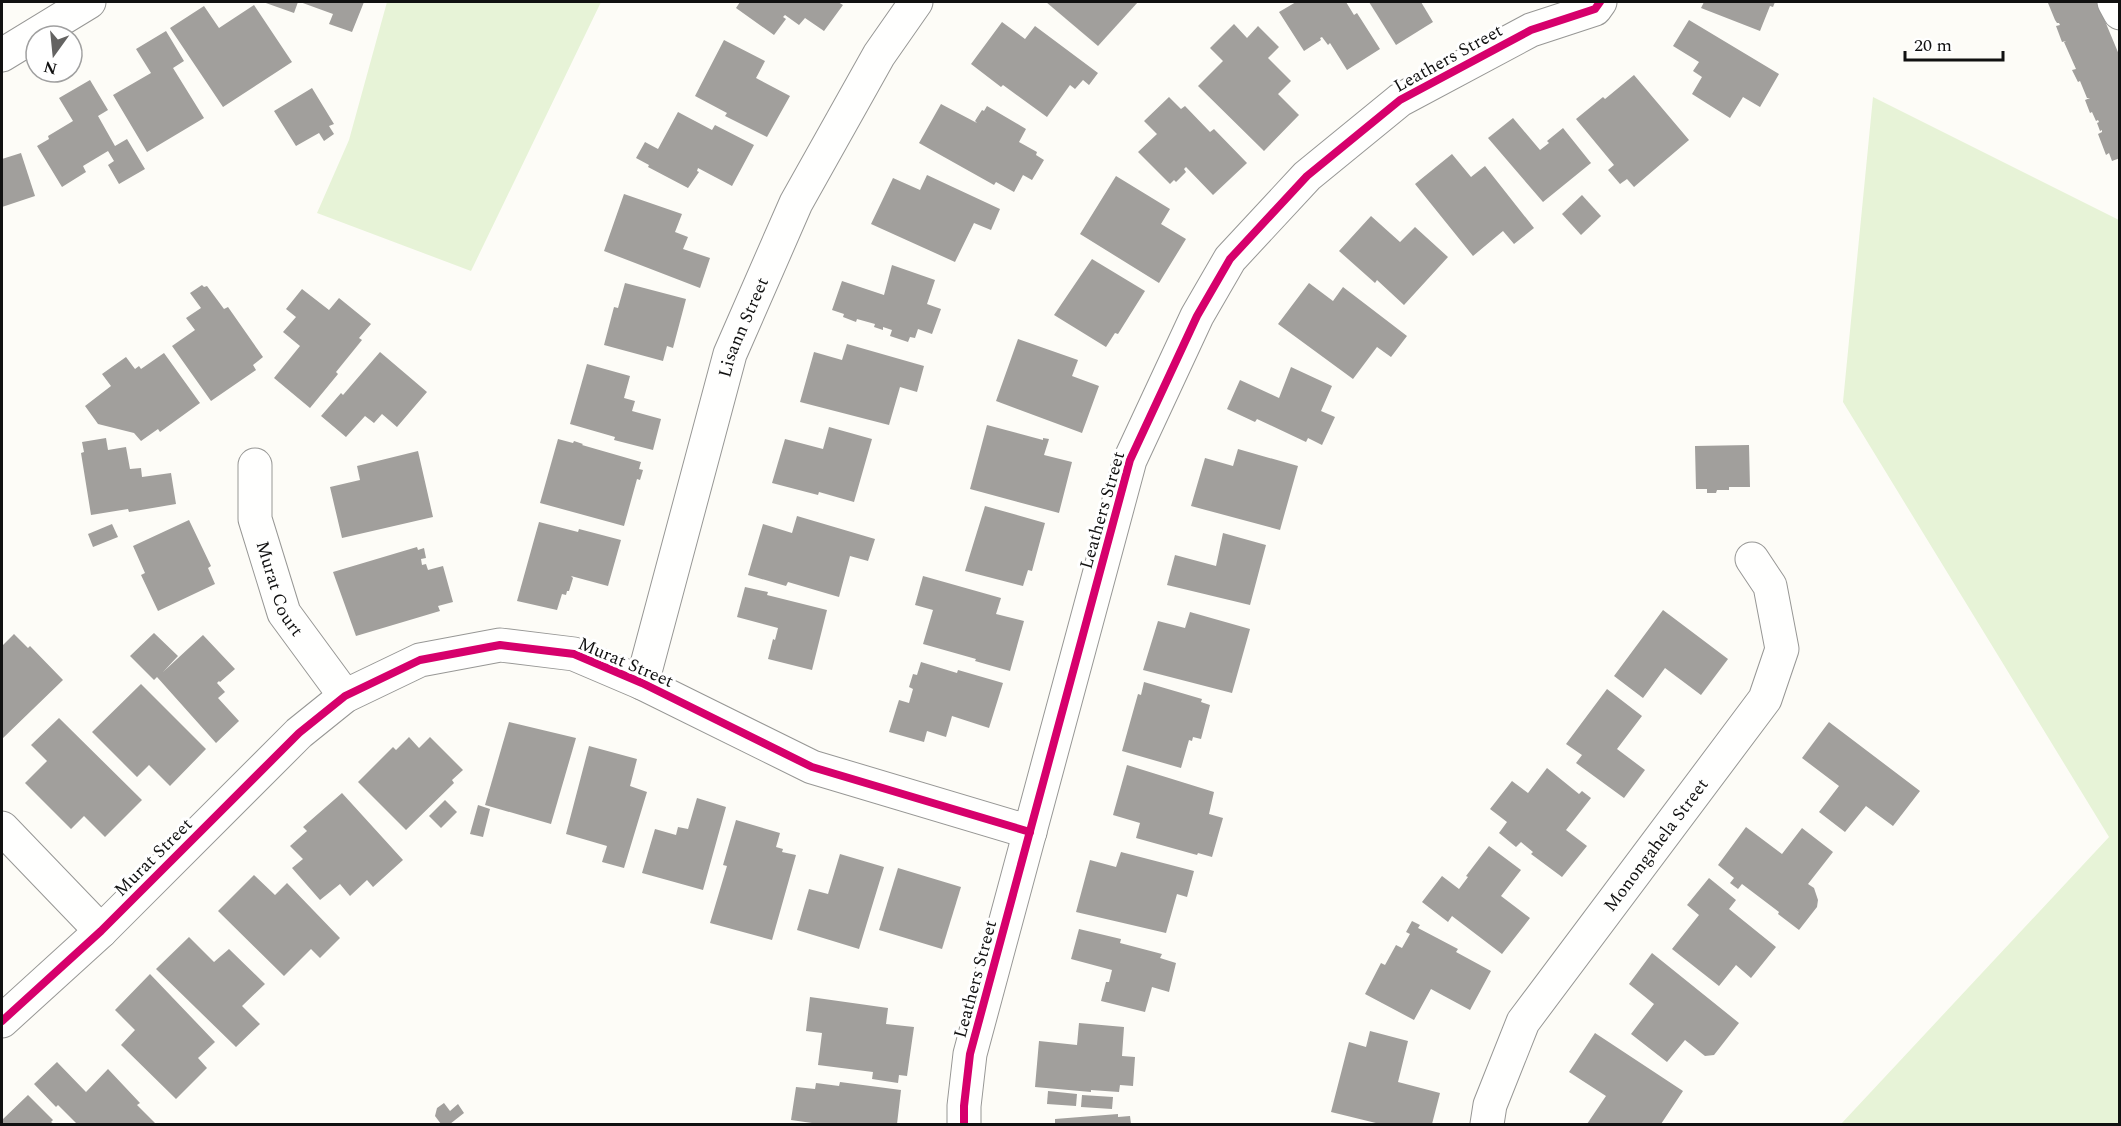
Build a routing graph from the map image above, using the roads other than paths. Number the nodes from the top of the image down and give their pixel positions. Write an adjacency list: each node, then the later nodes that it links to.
1 (88, 2): 6 (street)
2 (916, 2): 9 (street, Lisann Street)
3 (1600, 2): 12 (street, Leathers Street)
4 (2114, 2): 5 (street)
5 (2120, 14)
6 (2, 55)
7 (255, 465): 10 (street, Murat Court)
8 (1752, 559): 16 (street, Monongahela Street)
9 (642, 683): 10 (street, Murat Street); 12 (street, Murat Street)
10 (345, 696): 13 (street, Murat Street)
11 (2, 828): 13 (street)
12 (1030, 832): 15 (street, Leathers Street)
13 (101, 931): 14 (street, Murat Street)
14 (2, 1021)
15 (964, 1125)
16 (1487, 1125)

